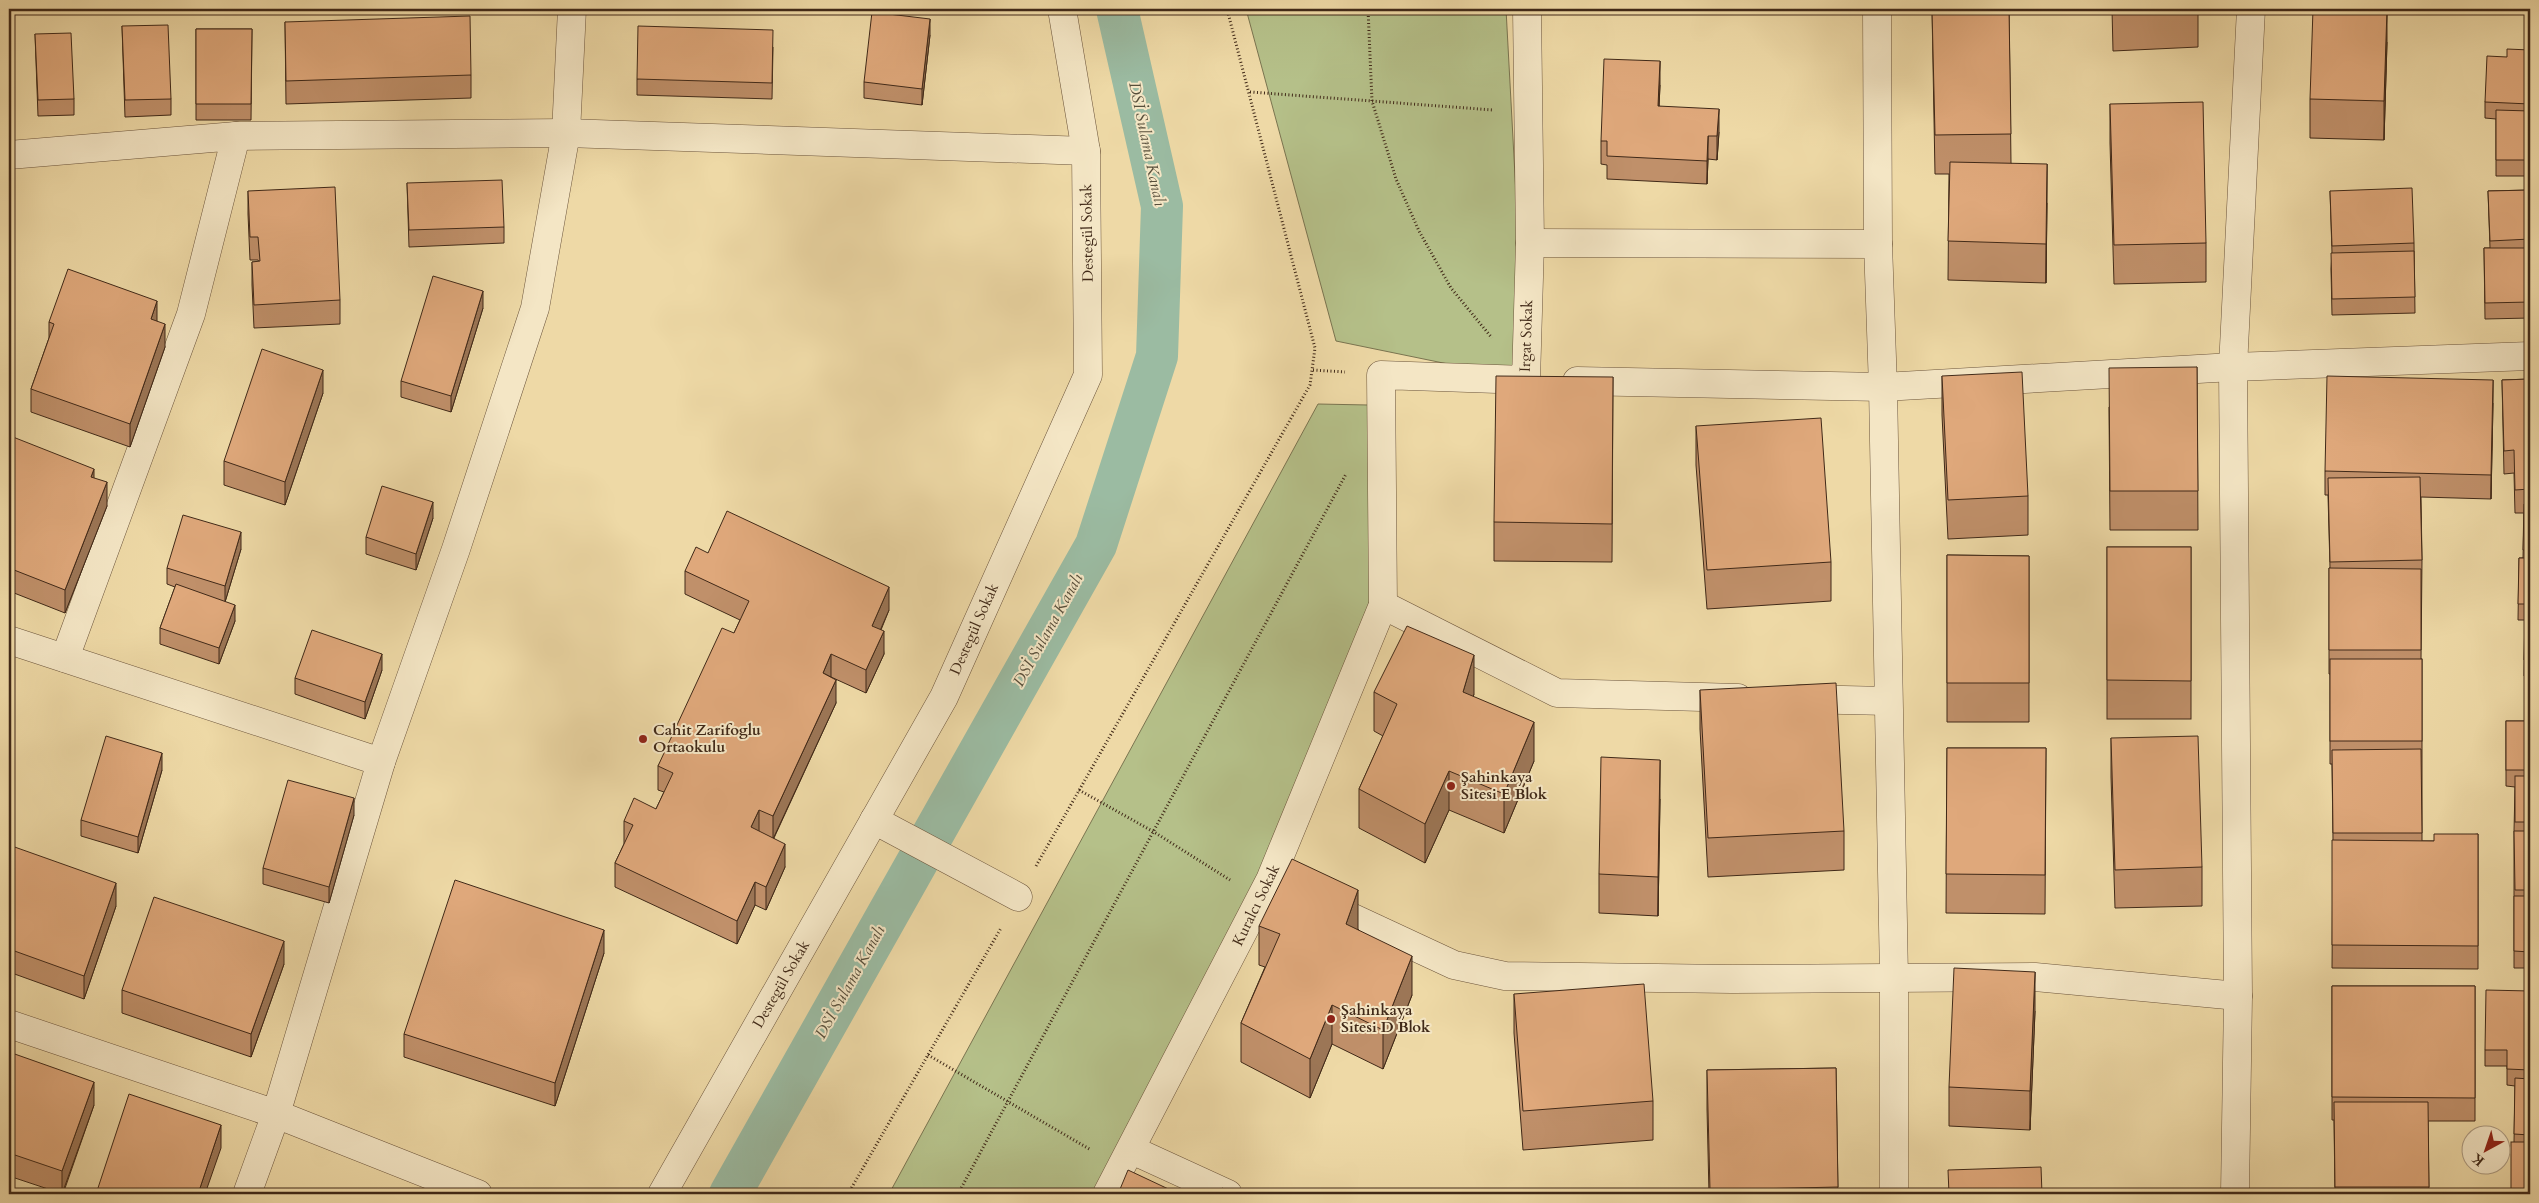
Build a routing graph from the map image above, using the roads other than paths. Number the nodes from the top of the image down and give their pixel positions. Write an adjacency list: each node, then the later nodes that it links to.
1 (572, 9): 6 (street)
2 (1062, 9): 8 (street, Destegül Sokak)
3 (1527, 9): 10 (street, Irgat Sokak)
4 (1877, 9): 11 (street)
5 (2251, 9): 13 (street)
6 (566, 133): 7 (street); 8 (street); 20 (street)
7 (236, 136): 9 (street); 18 (street)
8 (1086, 151): 21 (street, Destegül Sokak)
9 (9, 155)
10 (1530, 243): 11 (street); 14 (street, Irgat Sokak)
11 (1878, 244): 15 (street)
12 (2530, 356): 13 (street)
13 (2233, 368): 15 (street); 25 (street)
14 (1526, 380): 15 (street); 16 (street, Irgat Sokak)
15 (1882, 387): 19 (street)
16 (1384, 605): 19 (street); 22 (street, Kuralcı Sokak)
17 (9, 640): 18 (street)
18 (65, 658): 20 (street)
19 (1888, 701): 24 (street)
20 (381, 762): 27 (street)
21 (874, 820): 23 (street); 31 (street, Destegül Sokak)
22 (1265, 889): 24 (street); 28 (street, Kuralcı Sokak)
23 (1018, 897)
24 (1894, 978): 25 (street); 34 (street)
25 (2238, 996): 35 (street)
26 (9, 1024): 27 (street)
27 (276, 1114): 29 (street); 30 (street)
28 (1127, 1159): 32 (street, Kuralcı Sokak); 33 (street)
29 (247, 1194)
30 (478, 1194)
31 (662, 1194)
32 (1107, 1194)
33 (1228, 1194)
34 (1894, 1194)
35 (2235, 1194)

